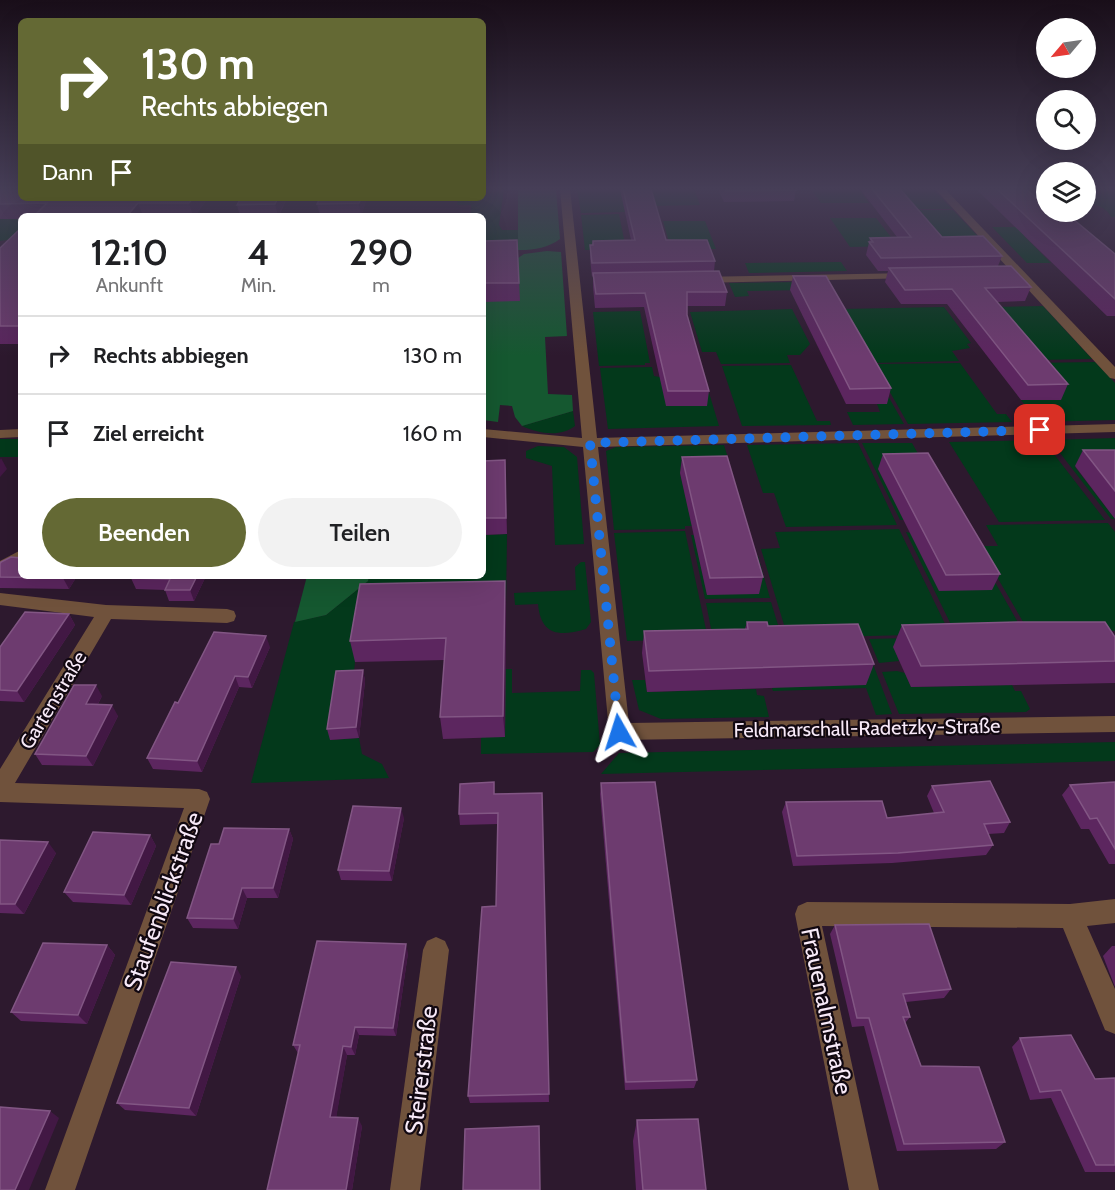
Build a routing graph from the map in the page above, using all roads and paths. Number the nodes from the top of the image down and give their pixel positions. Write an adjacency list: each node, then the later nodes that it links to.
1 (575, 245): 10 (street)
2 (988, 245): 5 (street)
3 (927, 276): 4 (street)
4 (680, 280)
5 (1115, 375)
6 (1115, 428): 10 (street)
7 (18, 433): 9 (street)
8 (486, 433): 10 (street)
9 (0, 434)
10 (590, 443): 16 (street, Feldmarschall-Radetzky-Straße)
11 (18, 558): 12 (street)
12 (0, 569)
13 (0, 599): 14 (street)
14 (106, 612): 15 (street); 17 (street, Gartenstraße)
15 (227, 616)
16 (1115, 724)
17 (0, 790): 22 (street, Staufenblickstraße)
18 (1115, 911): 19 (street, Frauenalmstraße)
19 (1070, 916): 21 (street); 24 (street, Frauenalmstraße)
20 (436, 950): 23 (street, Steirerstraße)
21 (1115, 1020)
22 (60, 1190)
23 (405, 1190)
24 (864, 1190)

